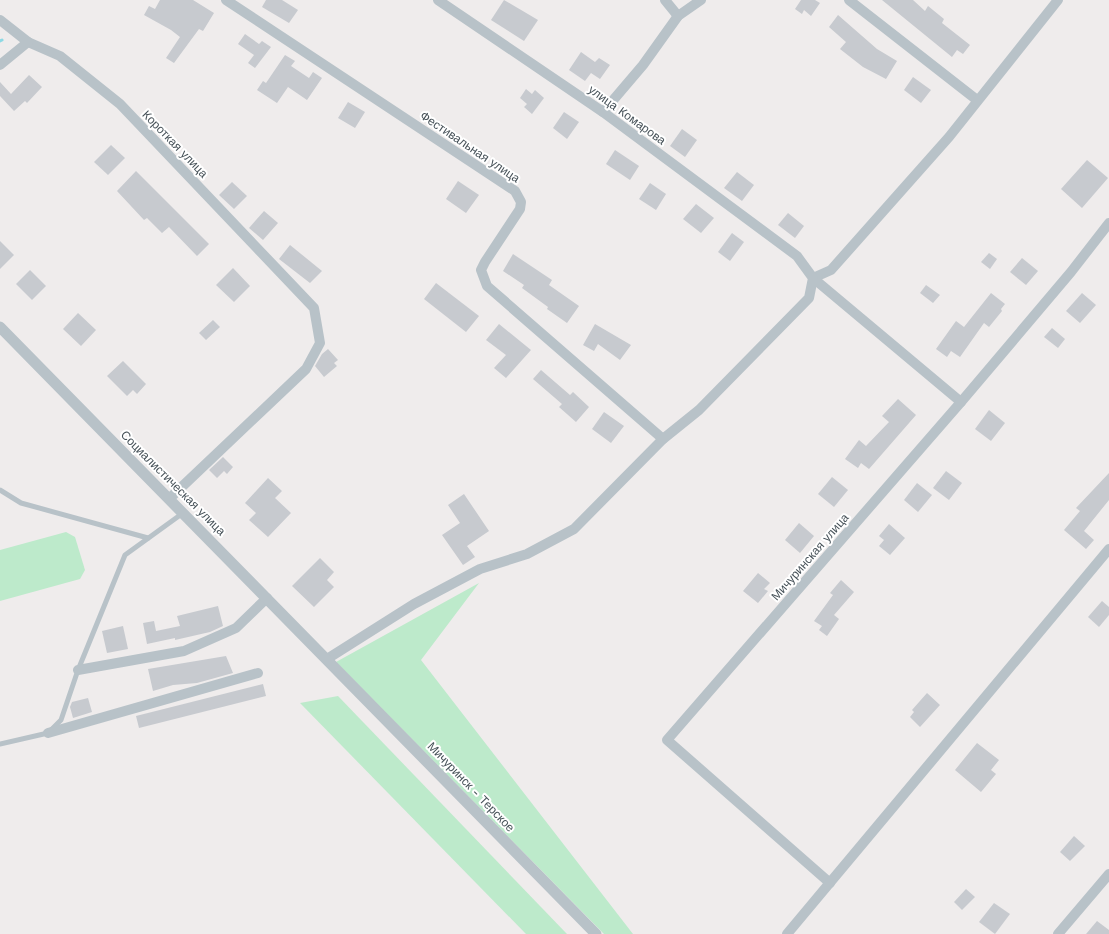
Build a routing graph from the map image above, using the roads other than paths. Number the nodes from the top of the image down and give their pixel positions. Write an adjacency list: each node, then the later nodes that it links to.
1 (226, 0): 17 (street, Фестивальная улица)
2 (438, 0): 12 (street, улица Комарова)
3 (665, 0): 7 (street)
4 (701, 0): 7 (street)
5 (849, 0): 11 (street)
6 (1058, 0): 11 (street)
7 (678, 16): 12 (street)
8 (0, 20): 9 (street, Короткая улица)
9 (28, 42): 10 (street); 19 (street, Короткая улица)
10 (0, 65)
11 (977, 100): 14 (street)
12 (603, 112): 14 (street, улица Комарова)
13 (1109, 223): 16 (street, Мичуринская улица)
14 (813, 278): 16 (street, улица Комарова); 17 (street)
15 (0, 327): 19 (street, Социалистическая улица)
16 (961, 402): 30 (street, Мичуринская улица)
17 (663, 439): 24 (street)
18 (0, 490): 21 (lane)
19 (169, 499): 20 (street, Социалистическая улица)
20 (183, 513): 21 (lane); 23 (street, Социалистическая улица)
21 (148, 538): 25 (lane)
22 (1109, 549): 30 (street)
23 (267, 598): 24 (street, Социалистическая улица); 25 (street)
24 (327, 659): 31 (street, Мичуринск - Терское)
25 (78, 670): 27 (lane)
26 (258, 673): 27 (street)
27 (48, 734): 28 (lane)
28 (0, 744)
29 (1109, 874): 33 (street)
30 (830, 883): 32 (street)
31 (596, 934)
32 (787, 934)
33 (1058, 934)

